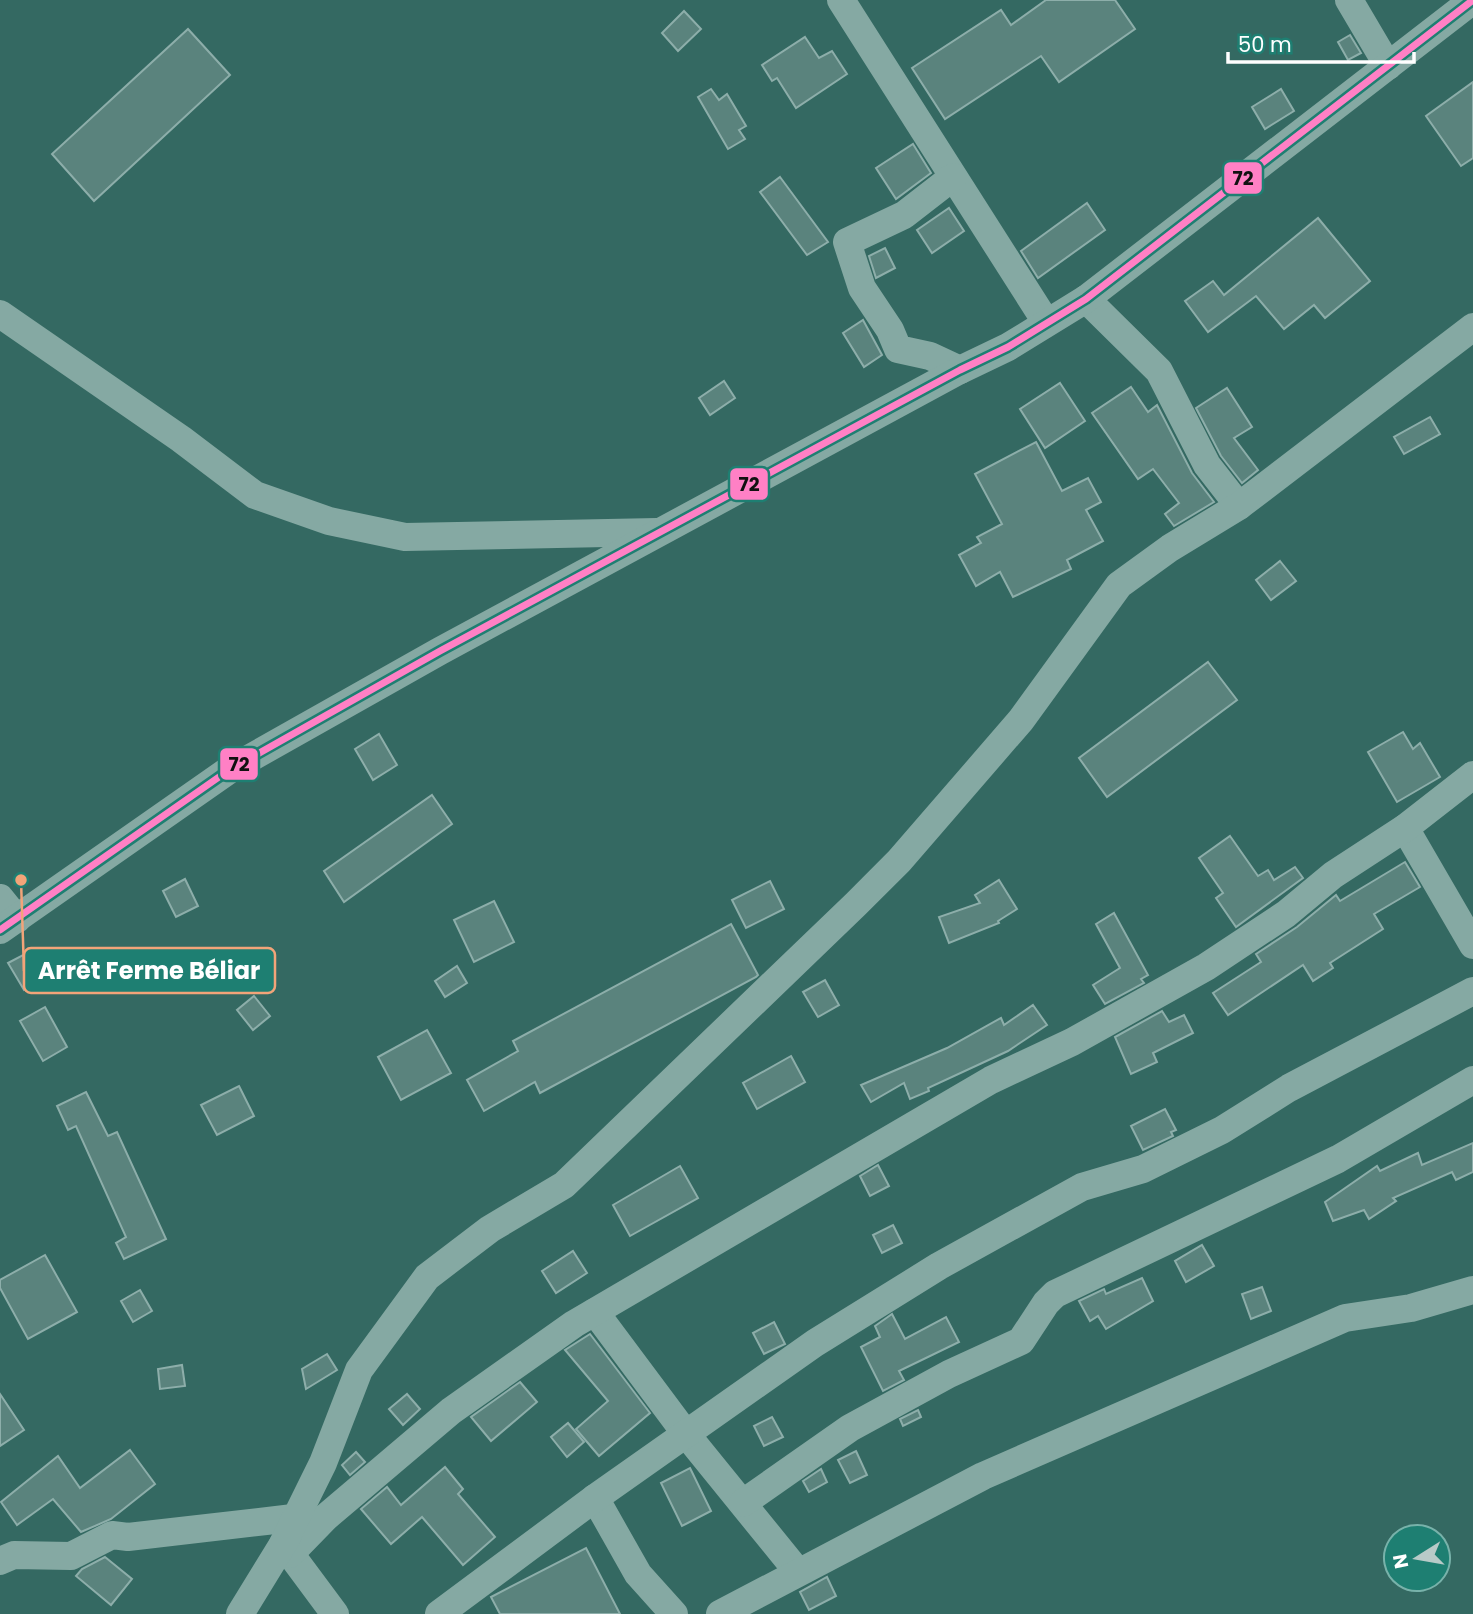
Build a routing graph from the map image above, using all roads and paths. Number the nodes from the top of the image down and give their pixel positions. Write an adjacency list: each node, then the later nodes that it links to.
1 (841, 0): 5 (street)
2 (1349, 0): 4 (street)
3 (1473, 0): 4 (street)
4 (1388, 66): 6 (street)
5 (953, 177): 8 (street); 10 (street)
6 (1086, 299): 8 (street); 11 (street)
7 (0, 314): 12 (street)
8 (1046, 322): 10 (street)
9 (1473, 327): 11 (street)
10 (960, 370): 12 (street)
11 (1239, 506): 24 (street)
12 (663, 532): 15 (street)
13 (1473, 775): 14 (street)
14 (1405, 828): 16 (street); 20 (street)
15 (6, 916)
16 (1473, 945)
17 (1473, 991): 21 (street)
18 (1473, 1080): 23 (street)
19 (1473, 1290): 27 (street)
20 (595, 1312): 21 (street); 25 (street)
21 (687, 1434): 22 (street); 23 (street)
22 (595, 1498): 30 (street); 31 (street)
23 (743, 1503): 27 (street)
24 (293, 1518): 25 (street); 26 (street)
25 (286, 1549): 28 (street); 29 (street)
26 (0, 1561)
27 (797, 1572): 32 (street)
28 (240, 1614)
29 (335, 1614)
30 (439, 1614)
31 (674, 1614)
32 (720, 1614)

